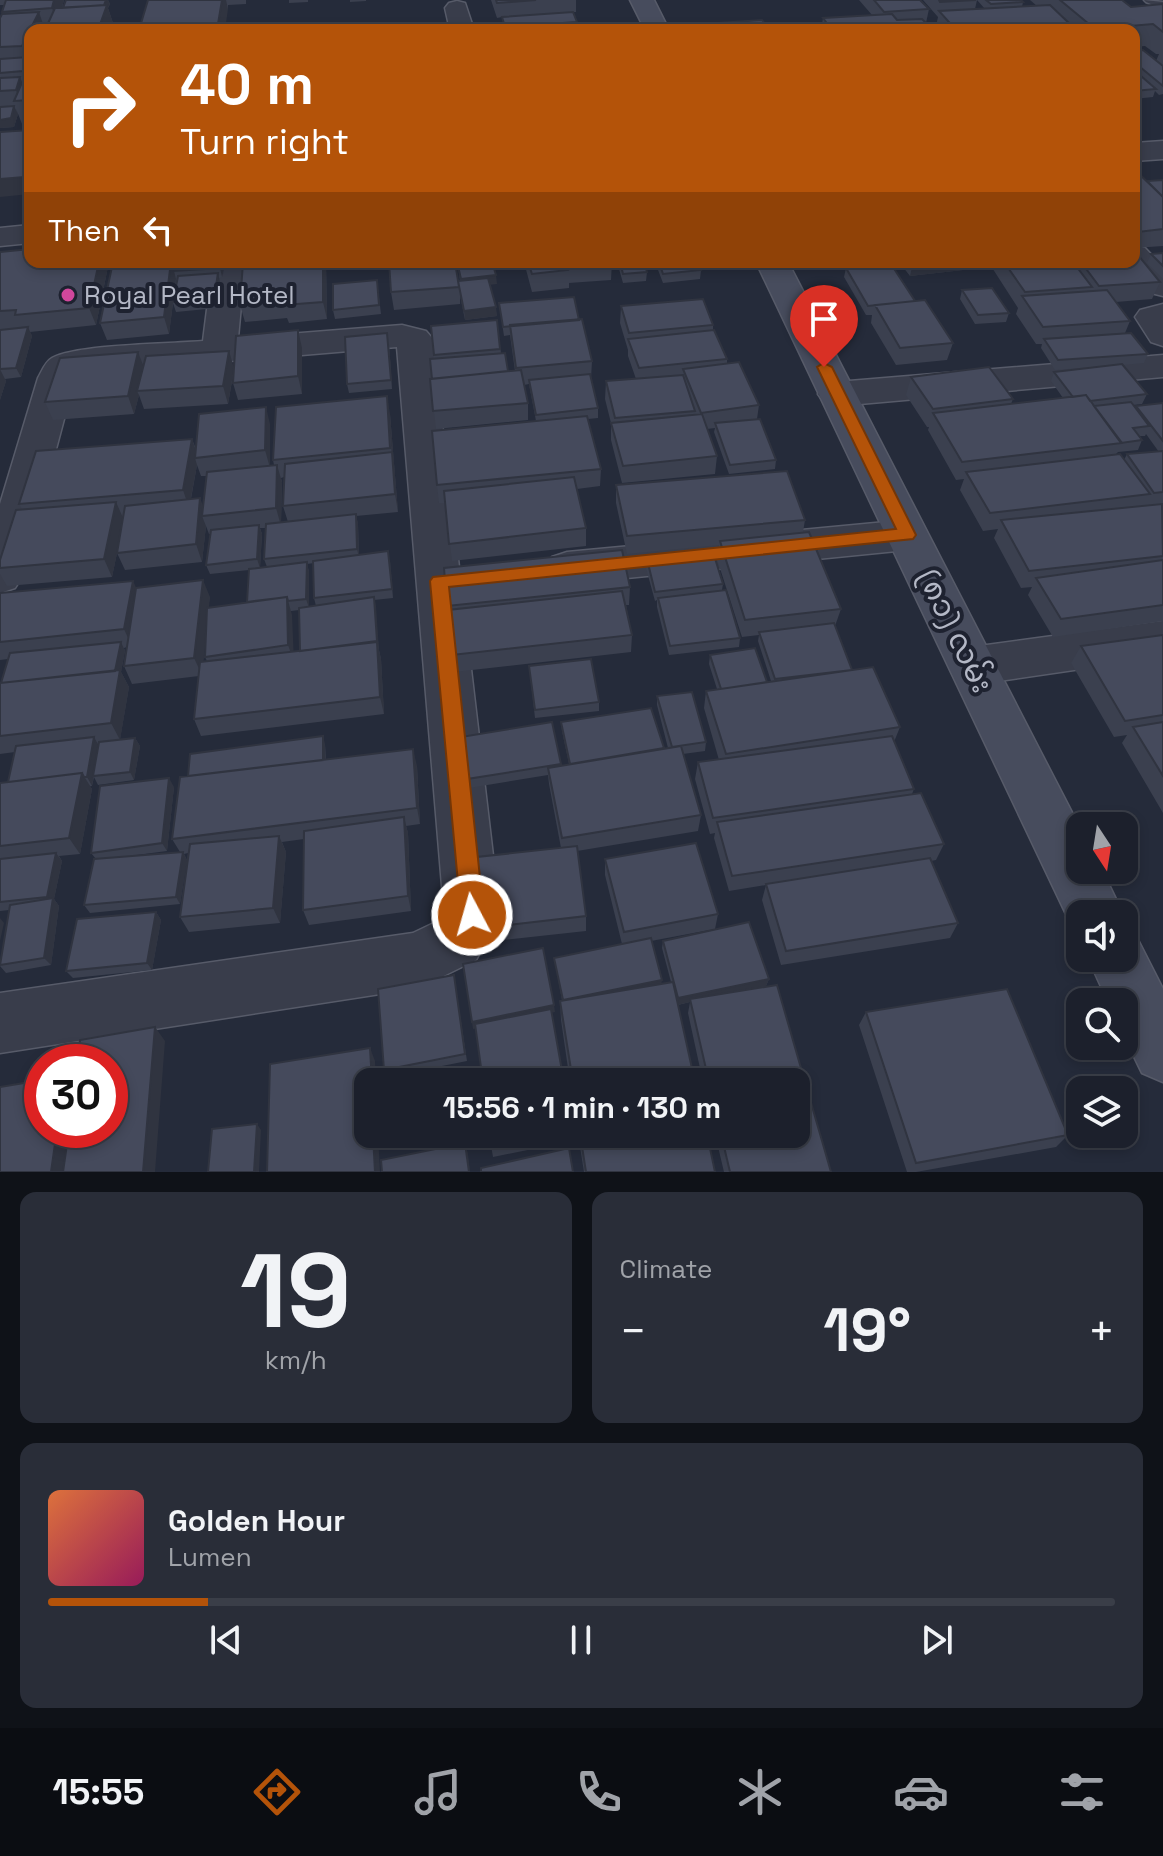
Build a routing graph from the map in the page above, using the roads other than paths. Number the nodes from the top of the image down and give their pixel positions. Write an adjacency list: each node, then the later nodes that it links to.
1 (642, 0): 4 (street)
2 (1150, 0): 3 (lane)
3 (1163, 6)
4 (654, 24)
5 (1163, 150): 6 (street)
6 (1140, 152)
7 (24, 235): 8 (street)
8 (0, 237)
9 (1140, 261): 12 (street)
10 (228, 268): 15 (street)
11 (775, 268): 17 (street, (၈၁) လမ်း)
12 (1163, 286)
13 (1163, 314): 14 (street)
14 (1163, 335)
15 (219, 353): 20 (street); 25 (street)
16 (1163, 366): 17 (street)
17 (837, 394): 18 (street, (၈၁) လမ်း)
18 (907, 535): 19 (street); 22 (street, (၈၁) လမ်း)
19 (522, 573)
20 (0, 577)
21 (1163, 639): 22 (street)
22 (972, 666): 23 (street, (၈၁) လမ်း)
23 (1088, 900)
24 (1124, 972): 26 (street)
25 (0, 1023)
26 (1163, 1052)

